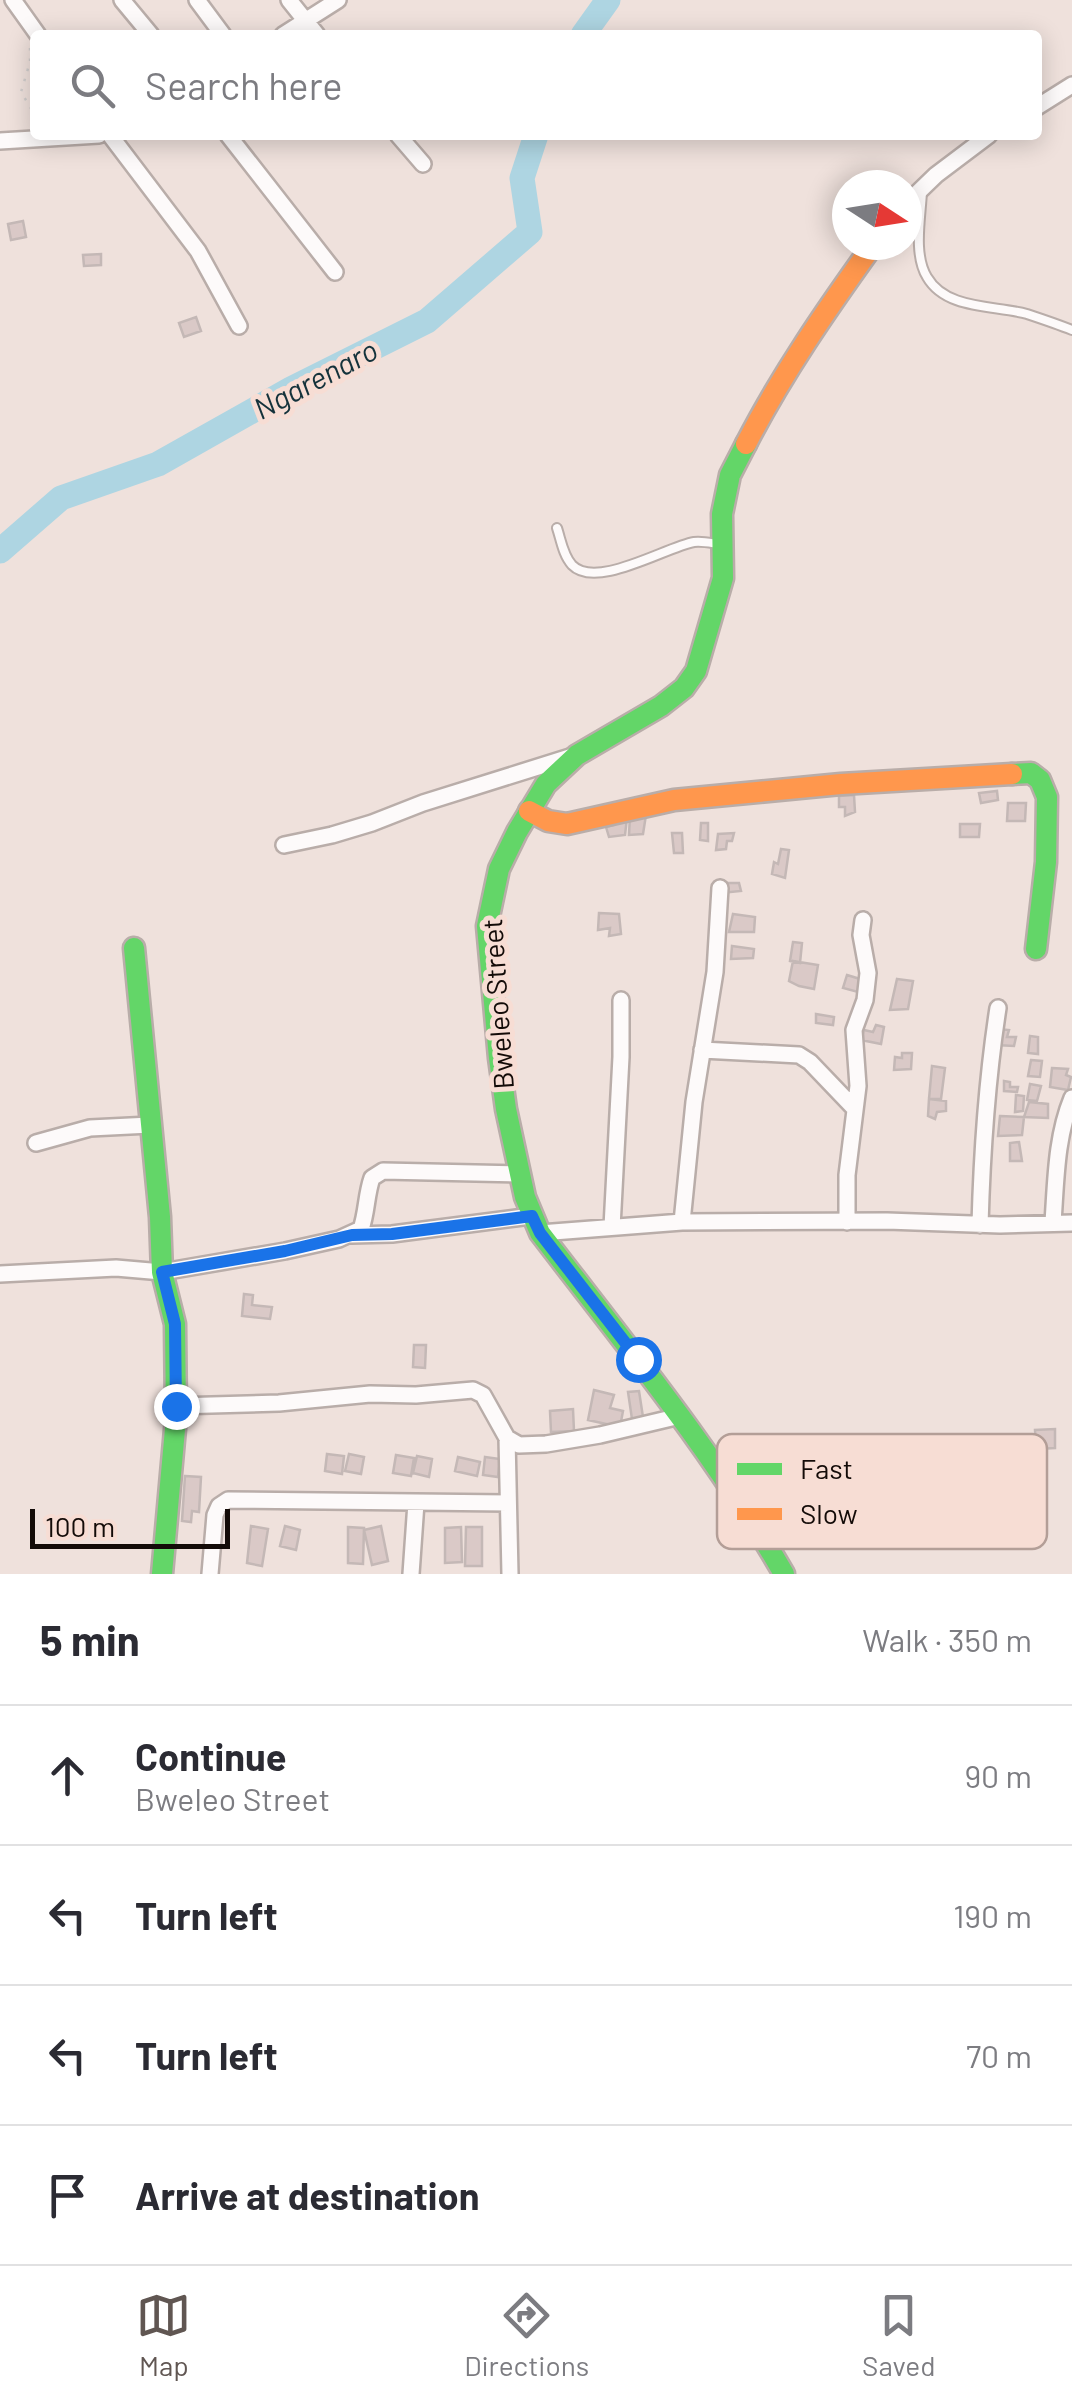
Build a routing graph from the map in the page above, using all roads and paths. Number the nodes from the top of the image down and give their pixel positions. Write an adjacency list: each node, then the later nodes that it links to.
1 (13, 0): 11 (street)
2 (122, 0): 7 (street)
3 (197, 0): 8 (street)
4 (289, 0): 6 (street)
5 (338, 0): 6 (street)
6 (305, 21): 9 (street); 10 (street)
7 (146, 30)
8 (219, 30)
9 (290, 30)
10 (313, 30)
11 (30, 32)
12 (30, 62): 15 (path)
13 (1072, 85): 14 (street)
14 (1042, 104)
15 (30, 107)
16 (30, 139): 21 (street)
17 (114, 140): 27 (street)
18 (232, 140): 26 (street)
19 (402, 140): 22 (street)
20 (983, 140): 23 (street)
21 (0, 141)
22 (423, 164)
23 (922, 188)
24 (861, 260): 30 (street, Bweleo Street)
25 (922, 260): 28 (lane)
26 (335, 272)
27 (240, 326)
28 (1072, 330)
29 (557, 528): 30 (lane)
30 (723, 545): 31 (street, Bweleo Street)
31 (577, 755): 32 (street, Bweleo Street); 33 (street)
32 (529, 811): 37 (street); 45 (street, Bweleo Street)
33 (284, 845)
34 (720, 888): 40 (street)
35 (863, 920): 42 (street)
36 (134, 948): 43 (street)
37 (1036, 950)
38 (622, 1000): 52 (street)
39 (998, 1008): 50 (street)
40 (702, 1050): 42 (street); 46 (street)
41 (1072, 1098): 48 (street)
42 (854, 1108): 47 (street)
43 (150, 1126): 44 (street); 54 (street)
44 (36, 1142)
45 (520, 1174): 51 (street, Bweleo Street); 53 (street)
46 (682, 1222): 47 (street); 52 (street)
47 (848, 1222): 50 (street)
48 (1053, 1222): 49 (street); 50 (street)
49 (1072, 1223)
50 (980, 1224)
51 (536, 1225): 52 (street); 53 (street); 57 (street, Bweleo Street)
52 (612, 1227)
53 (352, 1235): 54 (street)
54 (162, 1272): 55 (street); 56 (street)
55 (0, 1274)
56 (176, 1406): 58 (street); 63 (street)
57 (680, 1416): 58 (street); 59 (street, Bweleo Street)
58 (507, 1438): 61 (street)
59 (717, 1466)
60 (416, 1502): 61 (street); 64 (street); 65 (street)
61 (508, 1504): 66 (street)
62 (771, 1549): 67 (street, Bweleo Street)
63 (162, 1574)
64 (210, 1574)
65 (411, 1574)
66 (510, 1574)
67 (784, 1574)

